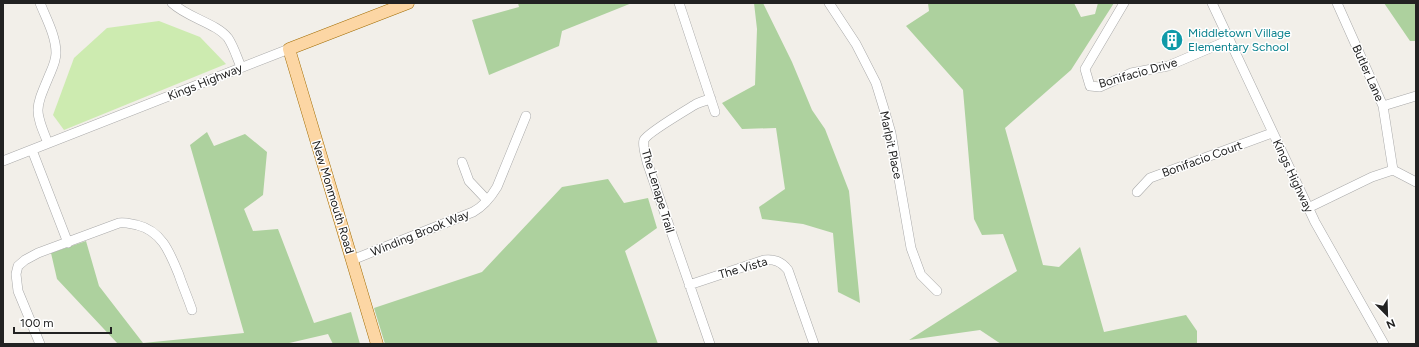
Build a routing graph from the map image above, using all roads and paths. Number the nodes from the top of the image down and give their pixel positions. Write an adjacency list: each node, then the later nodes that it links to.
1 (40, 3): 18 (street)
2 (172, 3): 11 (street)
3 (679, 3): 13 (street)
4 (829, 3): 30 (street, Marlpit Place)
5 (1124, 3): 9 (street, Bonifacio Drive)
6 (1212, 3): 9 (street, Kings Highway)
7 (1337, 3): 14 (street, Butler Lane)
8 (402, 4): 10 (main road, Kings Highway)
9 (1229, 40): 17 (street, Kings Highway)
10 (289, 49): 11 (street, Kings Highway); 28 (main road, New Monmouth Road)
11 (241, 67): 18 (street, Kings Highway)
12 (1416, 96): 14 (street)
13 (711, 99): 15 (street); 29 (street, The Lenape Trail)
14 (1383, 106): 22 (street, Butler Lane)
15 (715, 112)
16 (526, 116): 25 (street, Winding Brook Way)
17 (1272, 133): 24 (street, Bonifacio Court); 26 (street, Kings Highway)
18 (48, 143): 19 (street, Kings Highway)
19 (32, 150): 20 (street, Kings Highway); 27 (street)
20 (3, 161)
21 (462, 162): 25 (street)
22 (1393, 170): 23 (street); 26 (street)
23 (1416, 182)
24 (1138, 192)
25 (488, 200): 28 (street, Winding Brook Way)
26 (1308, 208): 36 (street, Kings Highway)
27 (68, 243): 31 (street); 32 (street)
28 (352, 260): 33 (main road, New Monmouth Road)
29 (689, 284): 34 (street, The Lenape Trail); 35 (street, The Vista)
30 (937, 291)
31 (192, 310)
32 (40, 344)
33 (377, 344)
34 (710, 344)
35 (814, 344)
36 (1384, 344)

